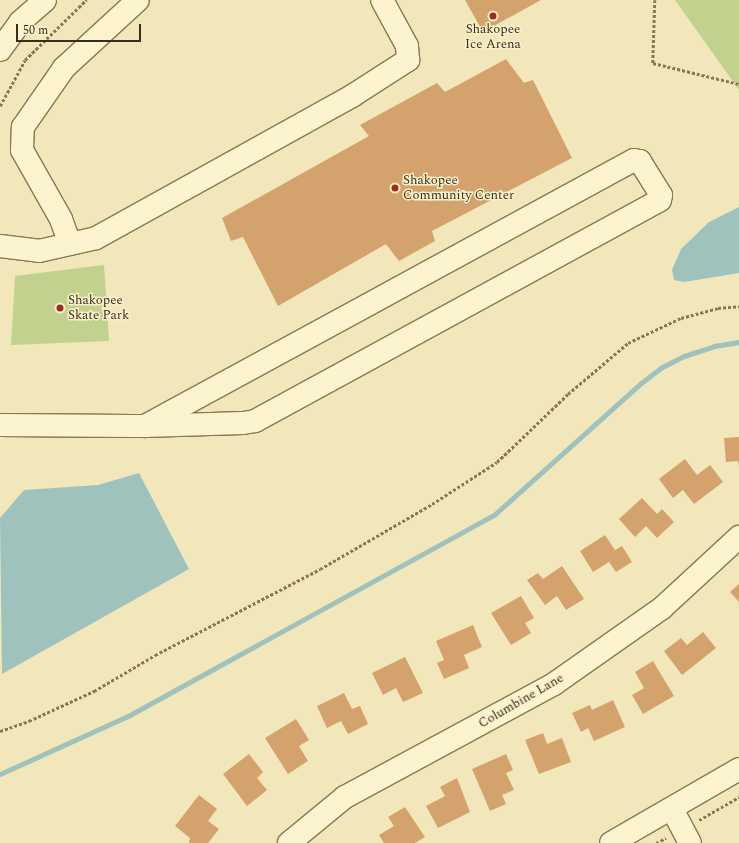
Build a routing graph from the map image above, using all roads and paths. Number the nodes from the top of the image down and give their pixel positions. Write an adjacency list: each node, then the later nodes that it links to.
1 (45, 0): 6 (street)
2 (86, 0): 8 (path)
3 (138, 0): 9 (street)
4 (382, 0): 9 (street)
5 (654, 0): 7 (path)
6 (0, 50)
7 (739, 84)
8 (0, 106)
9 (70, 244): 10 (street)
10 (0, 246)
11 (739, 306): 15 (path)
12 (0, 425): 13 (street)
13 (145, 426): 13 (street)
14 (739, 537): 18 (street, Columbine Lane)
15 (0, 731)
16 (739, 769): 17 (street)
17 (672, 809): 19 (street); 20 (street)
18 (289, 843)
19 (611, 843)
20 (690, 843)

